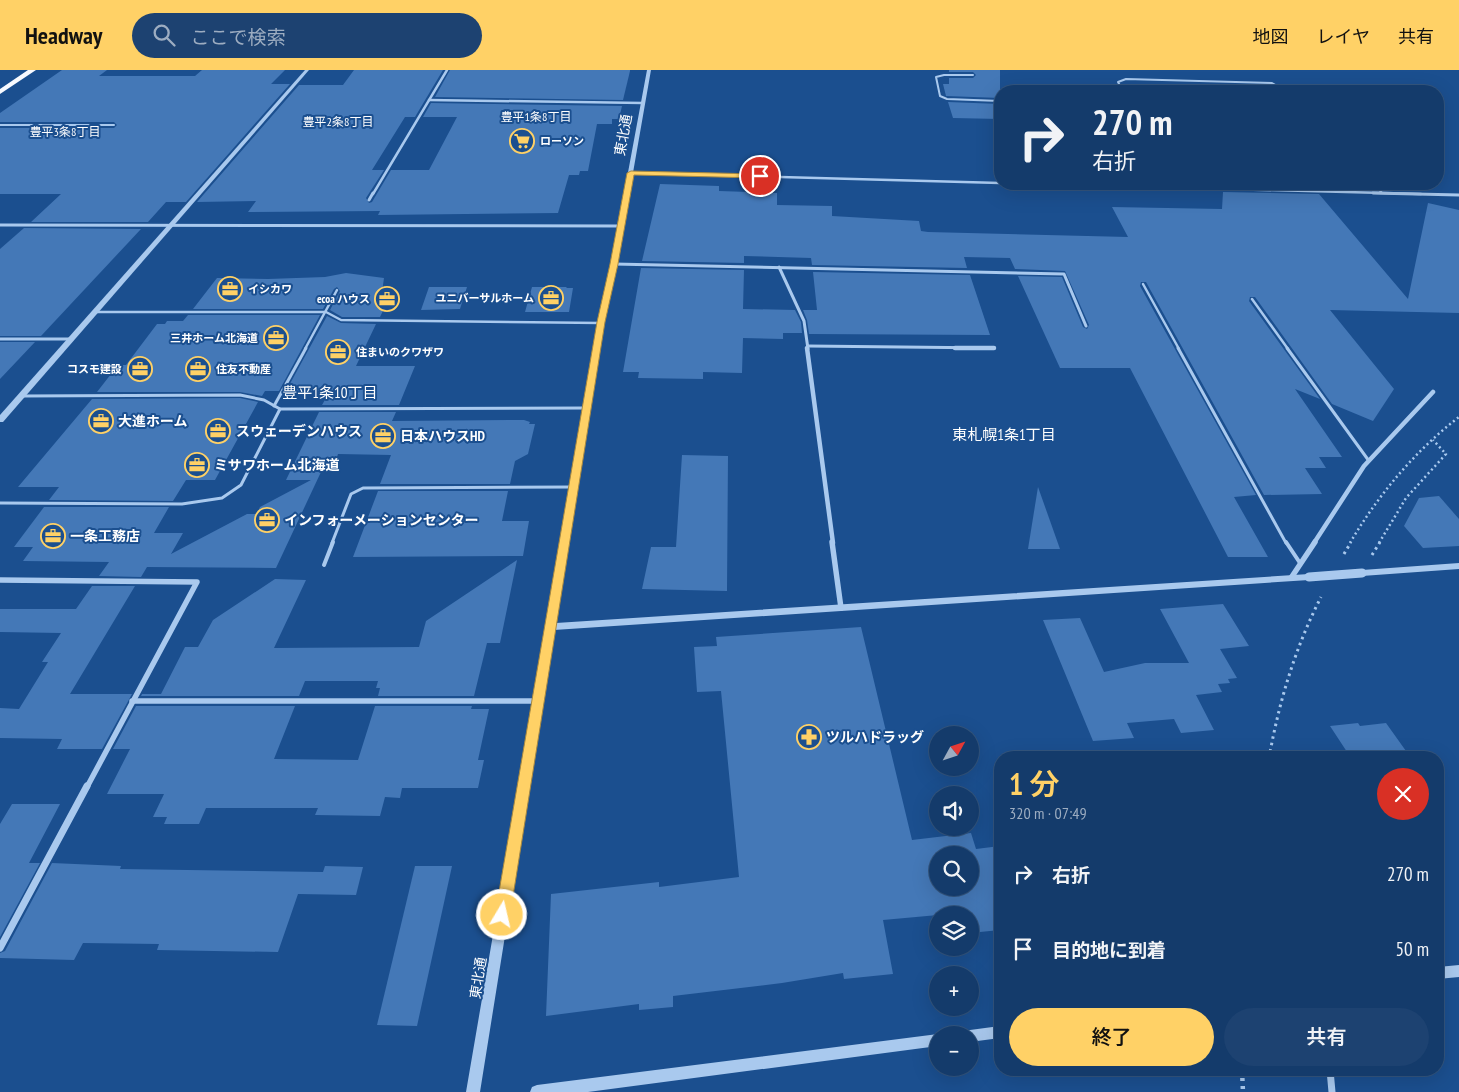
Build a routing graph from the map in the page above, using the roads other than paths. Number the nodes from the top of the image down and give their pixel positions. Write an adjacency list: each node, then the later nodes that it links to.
1 (33, 70): 8 (highway)
2 (307, 70): 22 (street)
3 (447, 70): 9 (street)
4 (649, 70): 11 (street, 東北通)
5 (964, 70): 10 (lane)
6 (1120, 85): 7 (lane)
7 (1276, 85)
8 (0, 92)
9 (429, 100): 11 (street); 20 (street)
10 (994, 101)
11 (643, 103): 14 (street, 東北通)
12 (0, 125): 13 (lane)
13 (114, 125)
14 (631, 173): 15 (street); 23 (street, 東北通)
15 (994, 183)
16 (1276, 190): 18 (street)
17 (1379, 190): 18 (lane)
18 (1382, 193): 19 (street)
19 (1459, 195)
20 (369, 200)
21 (0, 225): 22 (street)
22 (170, 226): 23 (street); 29 (street)
23 (621, 226): 24 (street, 東北通)
24 (614, 264): 25 (street); 31 (street, 東北通)
25 (779, 267): 32 (street); 35 (street)
26 (1143, 284): 46 (lane)
27 (337, 290): 30 (lane)
28 (1252, 299): 43 (lane)
29 (95, 312): 30 (lane); 34 (street)
30 (326, 312): 31 (lane); 39 (lane)
31 (601, 322): 40 (street, 東北通)
32 (1086, 326)
33 (0, 339): 34 (street)
34 (71, 339): 38 (street)
35 (808, 346): 36 (street); 51 (street)
36 (994, 348)
37 (1433, 392): 43 (street)
38 (21, 396): 39 (lane); 42 (street)
39 (274, 406): 41 (lane)
40 (587, 408): 41 (lane); 44 (street, 東北通)
41 (280, 409): 45 (lane)
42 (0, 420)
43 (1369, 461): 46 (street)
44 (573, 487): 47 (lane); 52 (street, 東北通)
45 (0, 503)
46 (1300, 563): 49 (street)
47 (324, 565)
48 (1459, 566): 49 (street, bridge)
49 (1291, 578): 51 (street)
50 (0, 580): 53 (street)
51 (841, 608): 52 (street)
52 (551, 627): 54 (street, 東北通)
53 (132, 701): 54 (street); 55 (street)
54 (538, 701): 62 (street, 東北通)
55 (0, 948)
56 (1459, 971): 57 (street)
57 (1444, 972)
58 (994, 1033): 59 (street)
59 (979, 1035)
60 (929, 1041): 63 (street)
61 (1331, 1076): 64 (street)
62 (473, 1092)
63 (537, 1092)
64 (1332, 1092)

